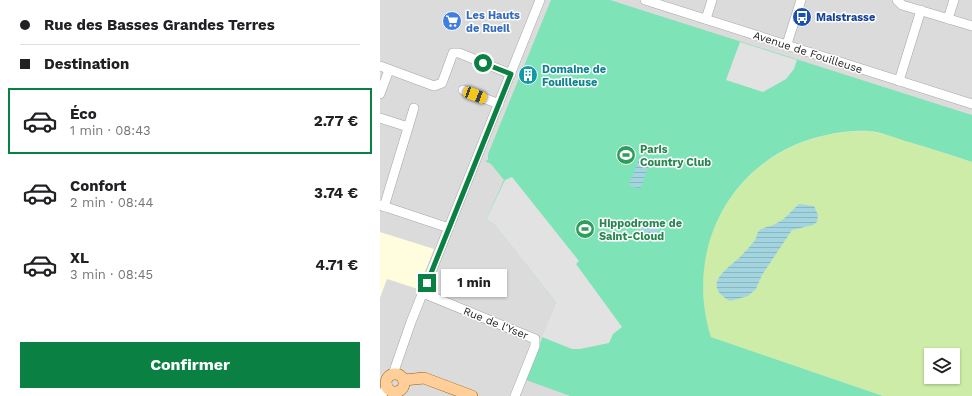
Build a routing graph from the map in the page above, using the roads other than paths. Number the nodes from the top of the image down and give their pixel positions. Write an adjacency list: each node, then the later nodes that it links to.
1 (540, 0): 13 (street)
2 (644, 0): 8 (street, Avenue de Fouilleuse)
3 (712, 0): 8 (street)
4 (801, 0): 11 (street)
5 (897, 0): 7 (street)
6 (954, 0): 9 (street)
7 (921, 10): 9 (street); 14 (street)
8 (706, 19): 11 (street, Avenue de Fouilleuse)
9 (948, 19): 10 (street)
10 (972, 26)
11 (787, 44): 14 (street, Avenue de Fouilleuse)
12 (384, 68): 13 (street); 16 (street)
13 (511, 74): 17 (street)
14 (899, 81): 18 (street, Avenue de Fouilleuse)
15 (463, 90): 17 (street)
16 (380, 94)
17 (499, 104): 23 (street)
18 (972, 104)
19 (414, 108): 21 (street)
20 (380, 118): 21 (street)
21 (408, 127): 22 (street)
22 (382, 206): 23 (street)
23 (449, 228): 24 (street)
24 (423, 293): 26 (street); 29 (street, Rue de l'Yser)
25 (404, 380): 26 (main road); 26 (main road); 28 (main road)
26 (387, 381): 27 (street)
27 (381, 396)
28 (472, 396)
29 (515, 396)

